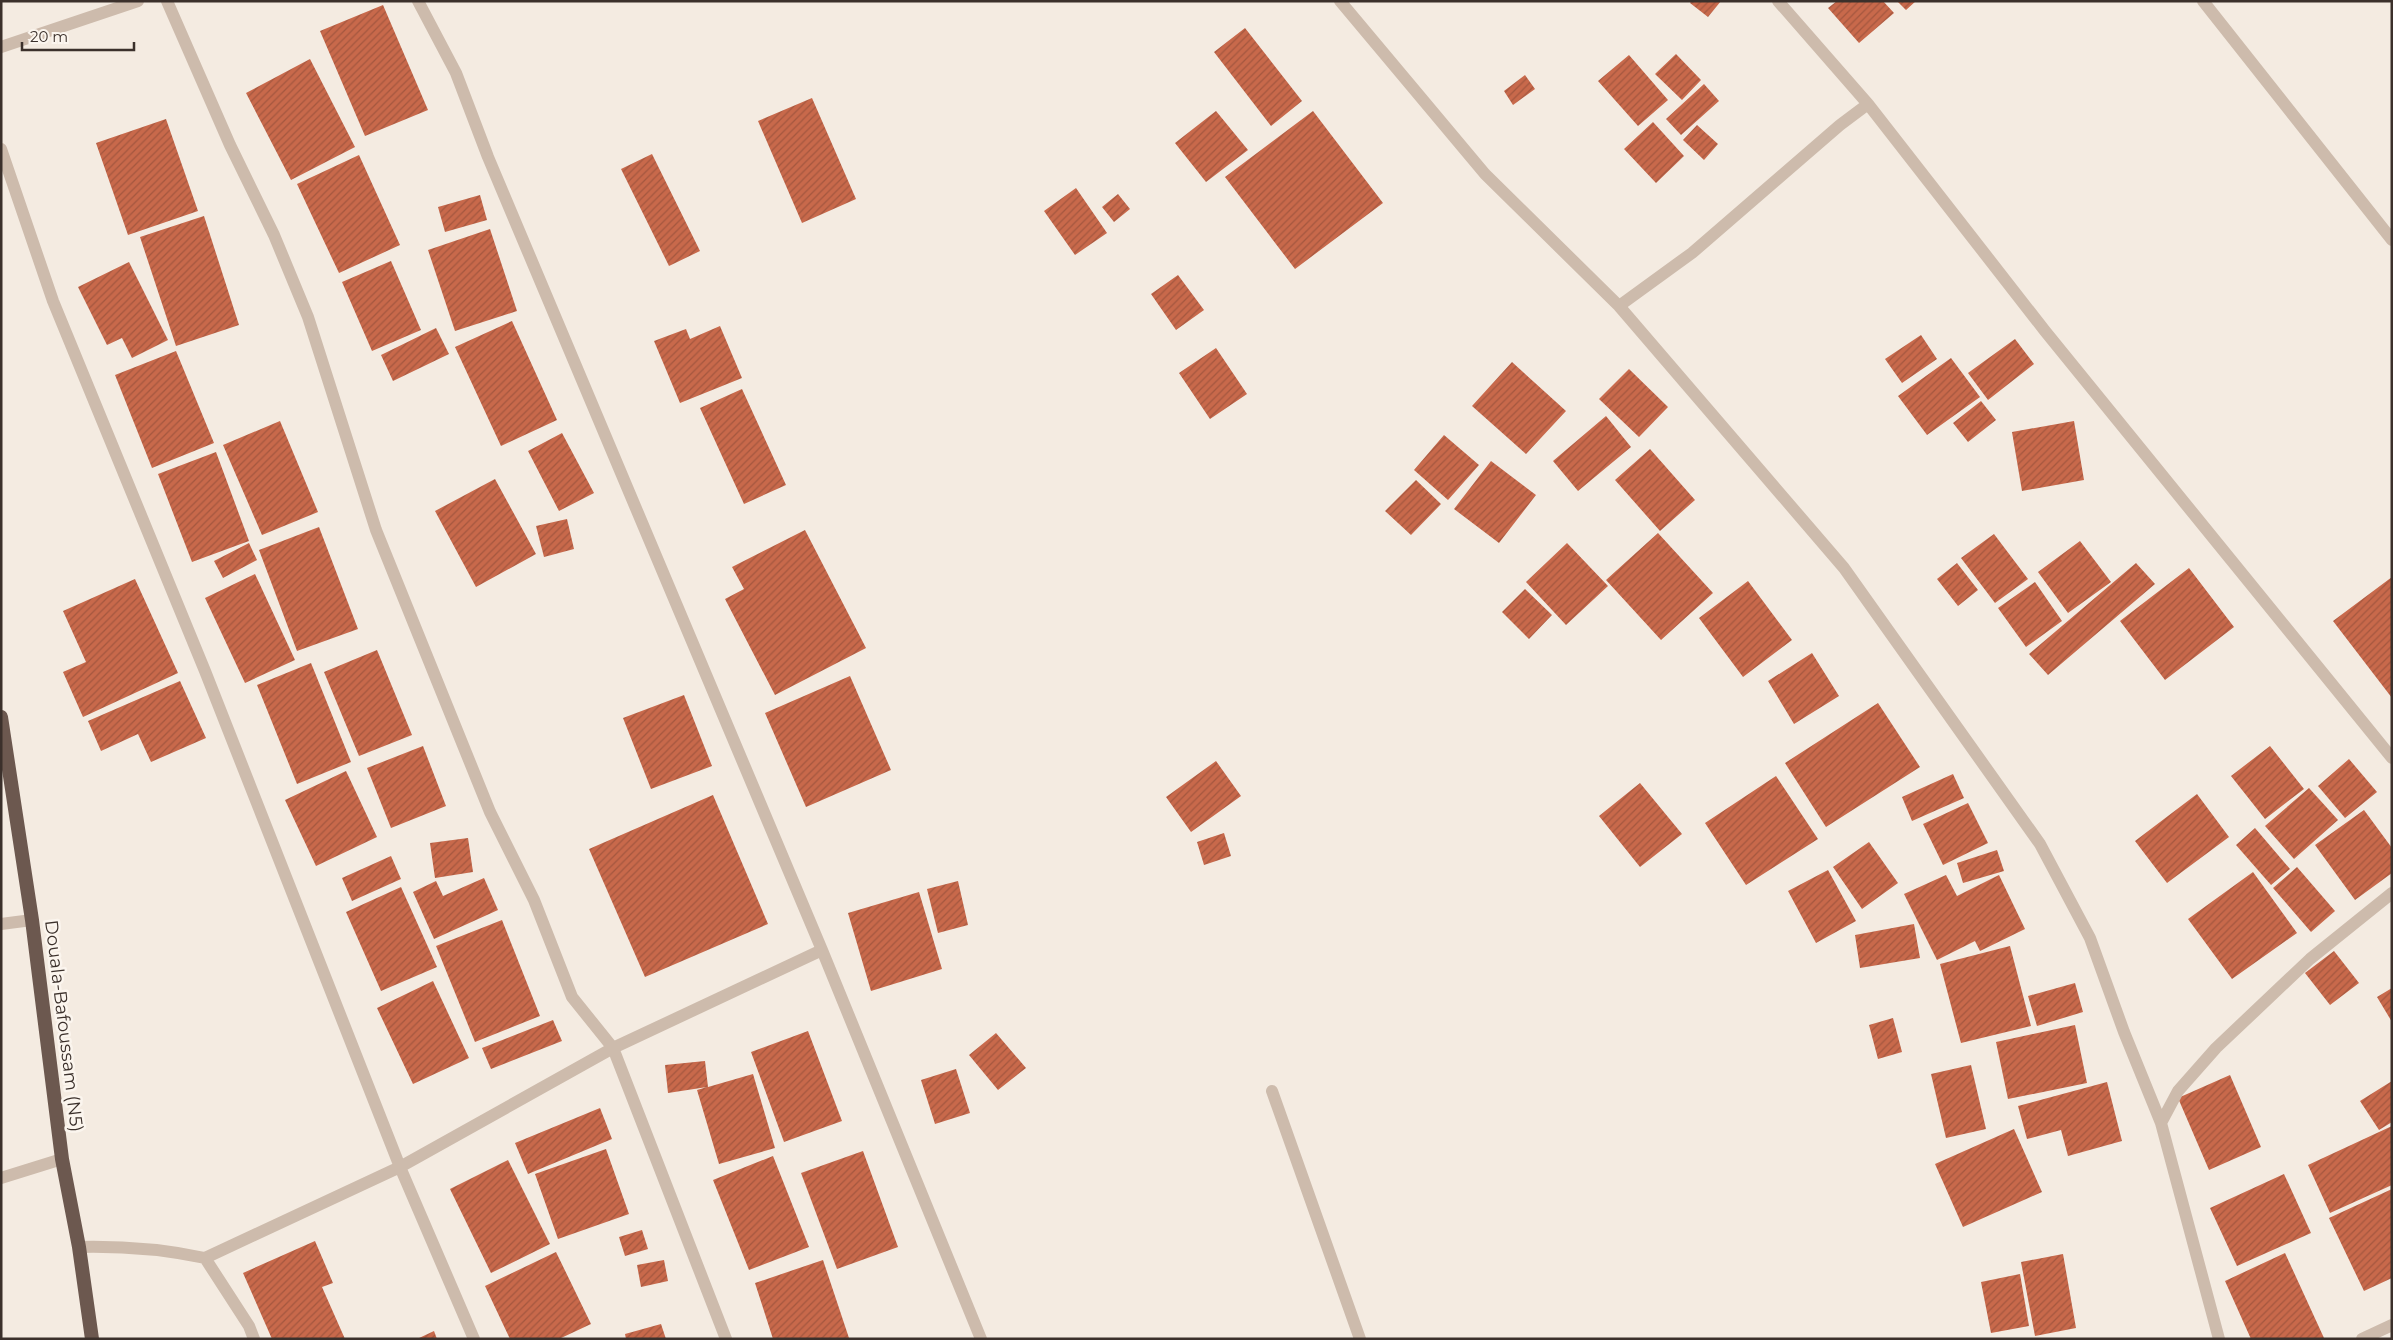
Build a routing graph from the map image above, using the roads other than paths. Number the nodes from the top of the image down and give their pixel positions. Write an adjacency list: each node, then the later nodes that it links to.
1 (138, 1): 7 (street)
2 (167, 1): 18 (street)
3 (418, 1): 17 (street)
4 (1340, 1): 11 (street)
5 (1778, 1): 8 (street)
6 (2203, 1): 10 (street)
7 (1, 47)
8 (1868, 104): 11 (street); 13 (street)
9 (1, 149): 22 (street)
10 (2392, 240)
11 (1619, 306): 20 (street)
12 (1, 716): 15 (highway, Douala-Bafoussam (N5))
13 (2392, 758)
14 (2392, 894): 20 (street)
15 (32, 920): 16 (street); 21 (highway, Douala-Bafoussam (N5))
16 (1, 924)
17 (822, 950): 18 (street); 31 (street)
18 (613, 1048): 22 (street); 30 (street)
19 (1272, 1091): 32 (street)
20 (2161, 1122): 33 (street)
21 (62, 1159): 23 (street); 24 (highway, Douala-Bafoussam (N5))
22 (400, 1167): 25 (street); 29 (street)
23 (1, 1178)
24 (79, 1247): 25 (street); 27 (highway, Douala-Bafoussam (N5))
25 (205, 1258): 28 (street)
26 (2392, 1325): 34 (street)
27 (92, 1339)
28 (254, 1339)
29 (474, 1339)
30 (726, 1339)
31 (981, 1339)
32 (1360, 1339)
33 (2219, 1339)
34 (2362, 1339)

